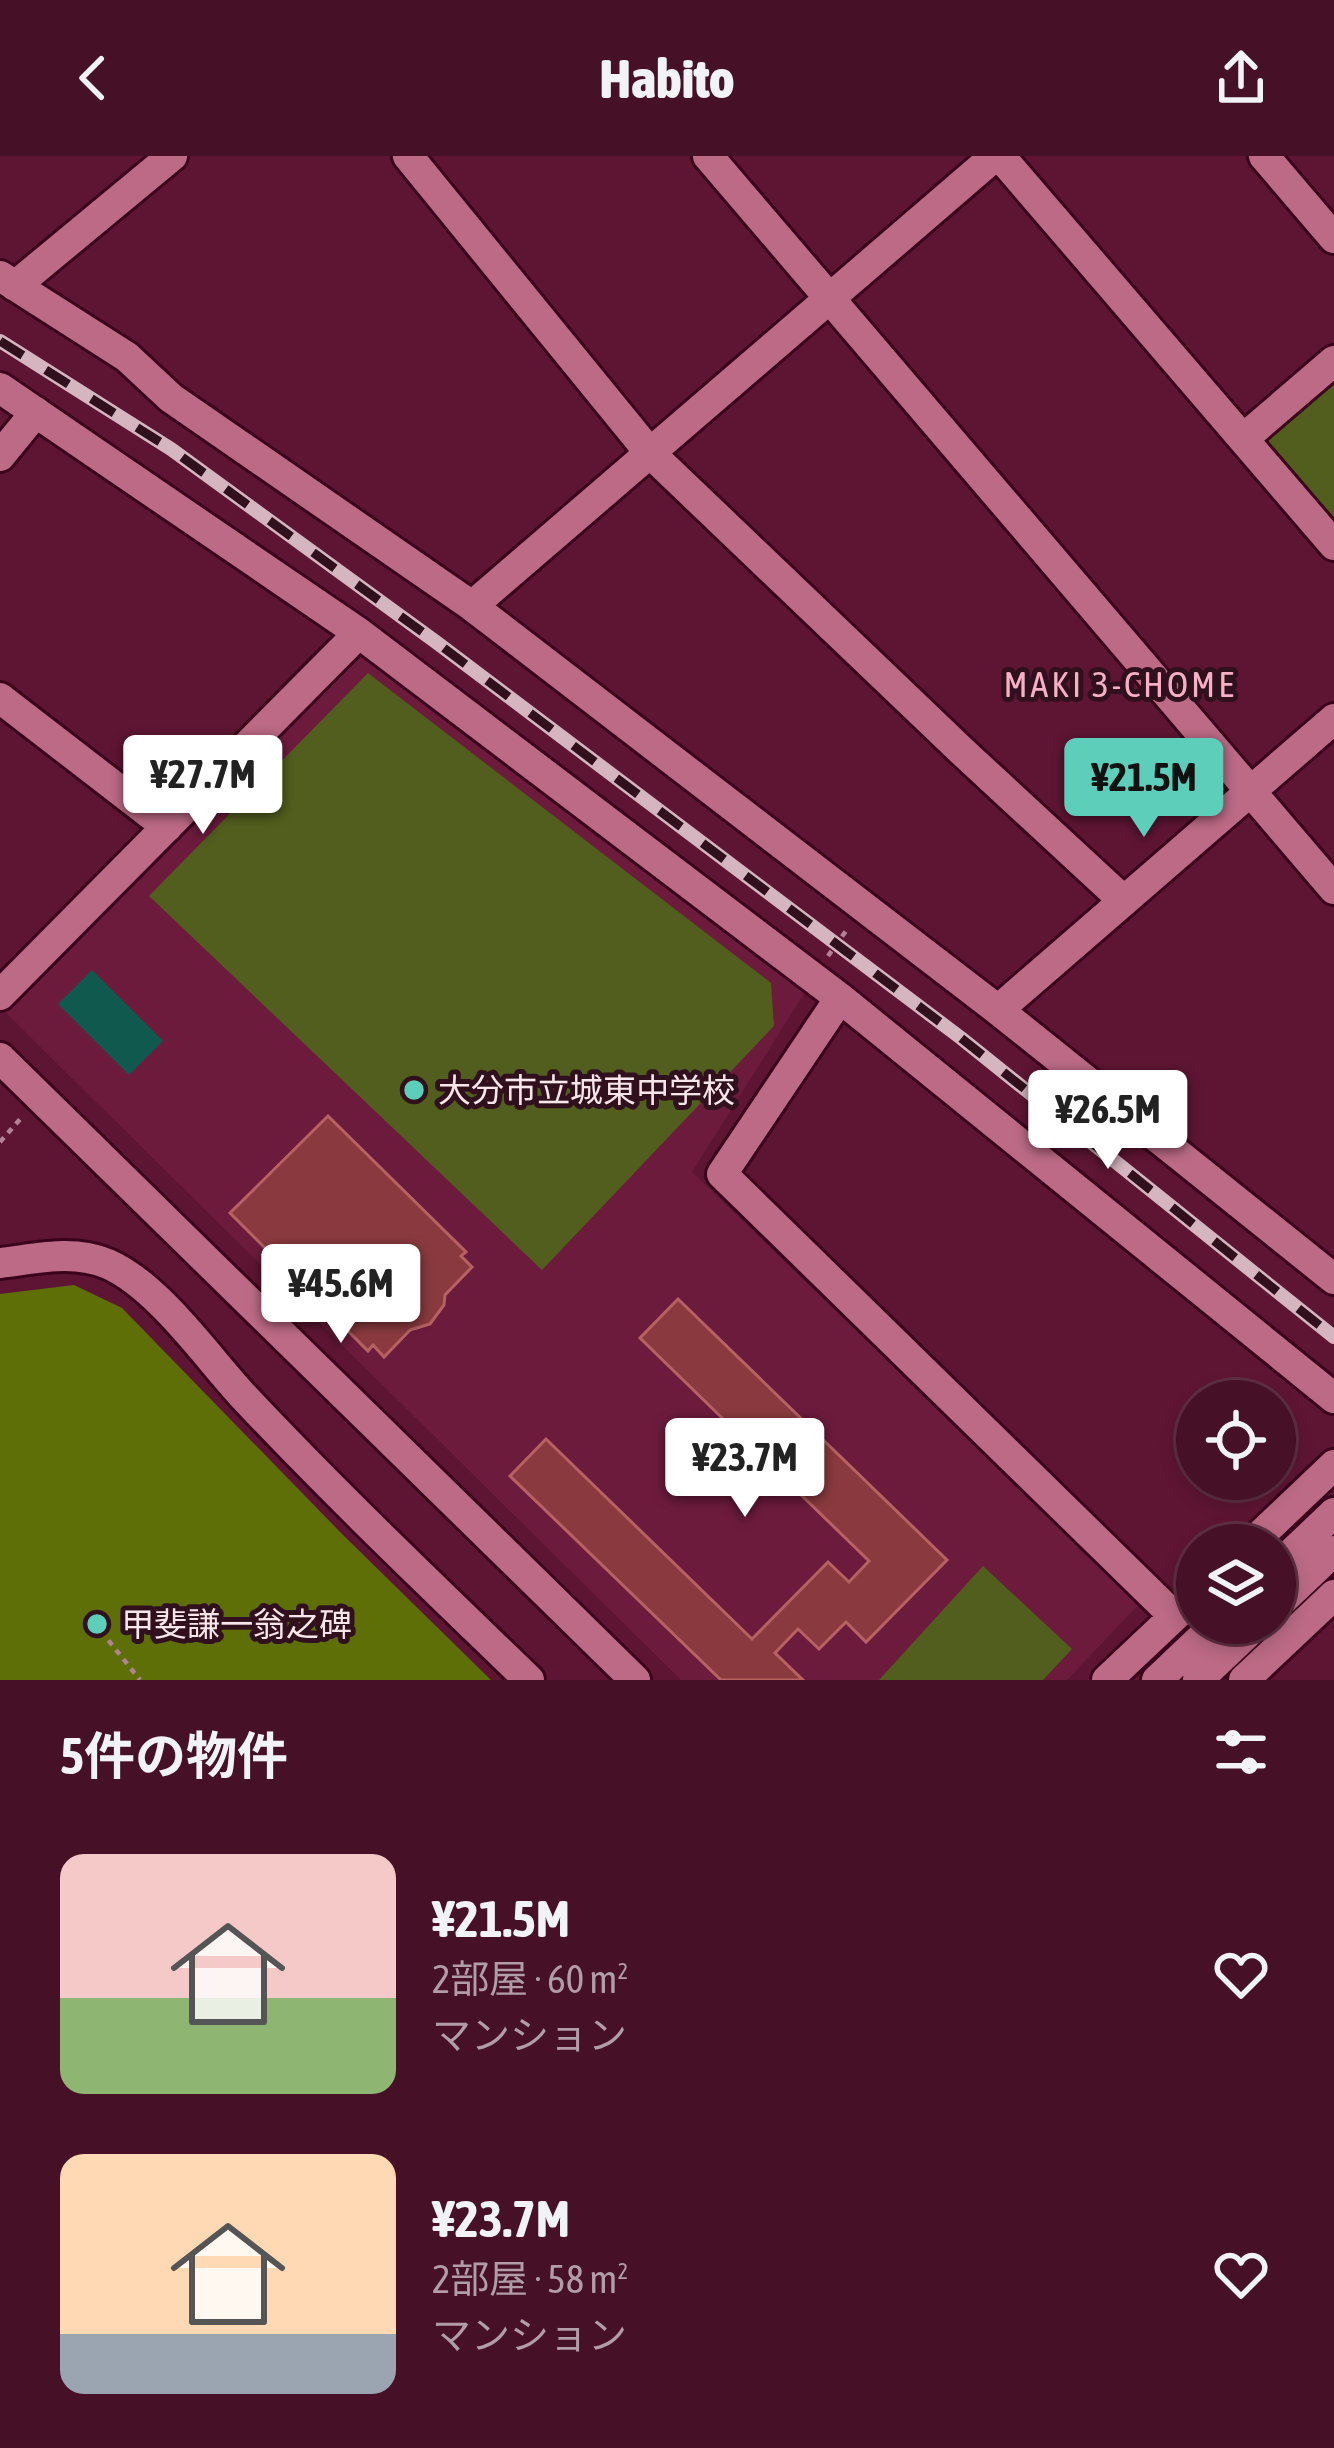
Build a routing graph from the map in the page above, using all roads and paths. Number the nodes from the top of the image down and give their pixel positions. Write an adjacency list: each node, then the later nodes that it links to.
1 (123, 156): 7 (street)
2 (172, 156): 7 (street)
3 (408, 156): 15 (street)
4 (708, 156): 10 (street)
5 (997, 156): 10 (street); 14 (street)
6 (1264, 156): 8 (street)
7 (143, 180): 9 (street)
8 (1334, 238)
9 (8, 281): 18 (street)
10 (829, 298): 15 (street); 22 (street)
11 (1334, 361): 14 (street)
12 (0, 388): 13 (street)
13 (36, 412): 16 (street); 19 (street)
14 (1243, 439): 17 (street)
15 (650, 453): 18 (street); 25 (street)
16 (0, 456)
17 (1334, 545)
18 (472, 606): 26 (street)
19 (359, 633): 23 (street); 27 (street)
20 (0, 698): 23 (street)
21 (1334, 719): 22 (street)
22 (1250, 792): 24 (street); 25 (street)
23 (167, 827): 28 (street)
24 (1334, 889)
25 (1124, 901): 30 (street)
26 (862, 906): 27 (path); 30 (street)
27 (813, 978): 29 (street)
28 (0, 995)
29 (840, 998): 36 (street); 44 (street)
30 (998, 1010): 35 (street)
31 (0, 1058): 52 (street)
32 (22, 1117): 33 (path)
33 (0, 1142)
34 (0, 1263): 51 (street)
35 (1334, 1279)
36 (1334, 1398)
37 (1334, 1465): 39 (street)
38 (1334, 1513): 40 (street)
39 (1272, 1524)
40 (1296, 1548)
41 (1334, 1551): 42 (street)
42 (1296, 1587)
43 (1334, 1594): 55 (street)
44 (1176, 1596)
45 (1176, 1614): 53 (street)
46 (101, 1630): 50 (path)
47 (1195, 1644): 49 (street)
48 (1236, 1644): 54 (street)
49 (1159, 1678)
50 (140, 1680)
51 (529, 1680)
52 (635, 1680)
53 (1107, 1680)
54 (1198, 1680)
55 (1244, 1680)

